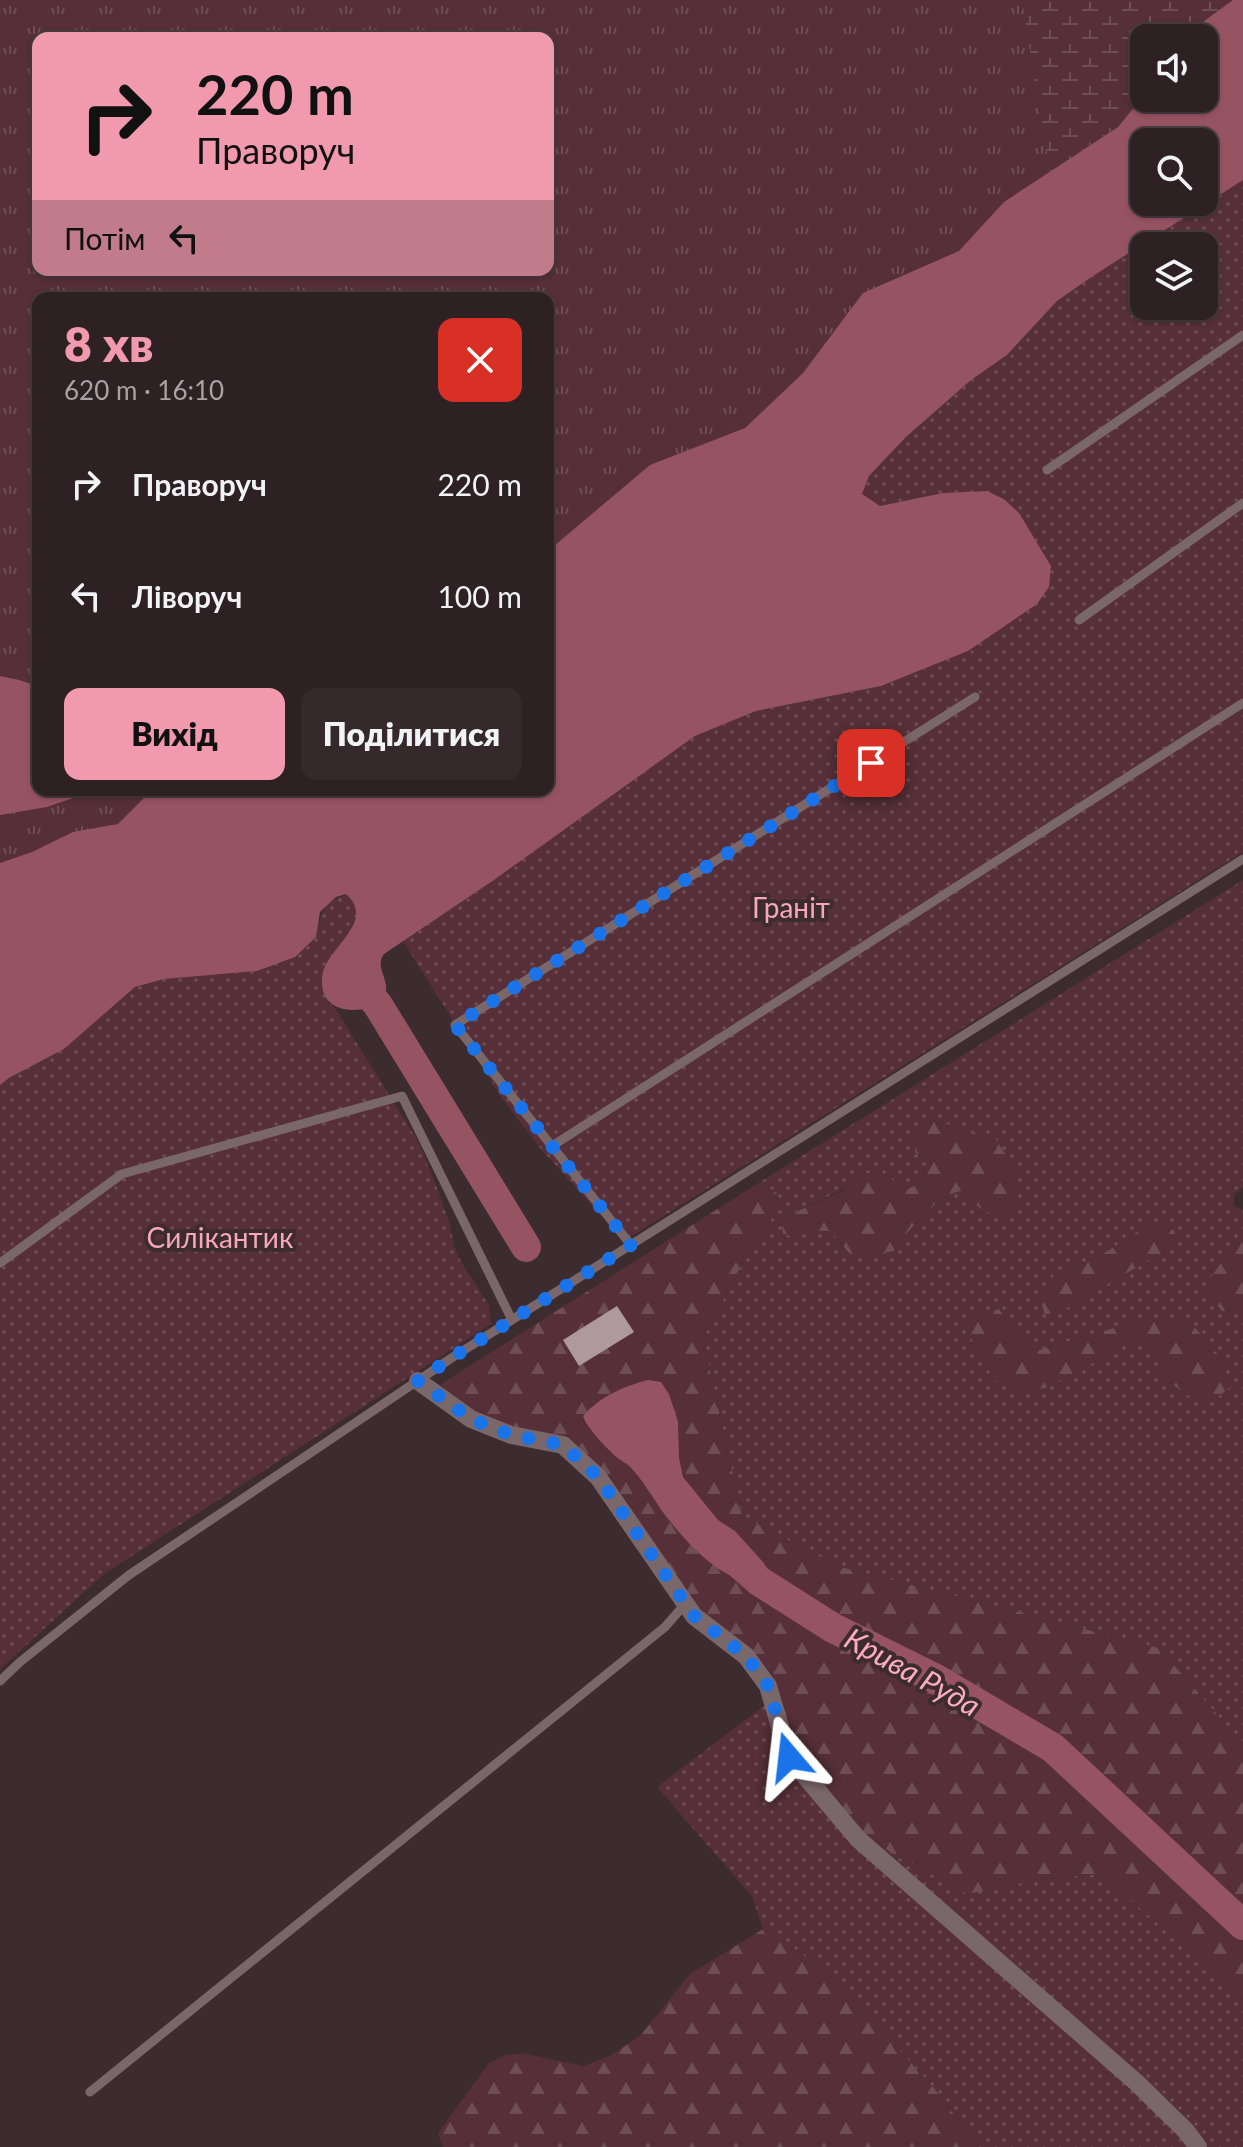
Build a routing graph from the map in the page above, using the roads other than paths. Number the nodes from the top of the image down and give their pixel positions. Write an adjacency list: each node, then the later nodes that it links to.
1 (1243, 335): 2 (lane)
2 (1047, 470)
3 (1243, 503): 4 (lane)
4 (1079, 620)
5 (975, 697): 8 (lane)
6 (1243, 703): 8 (lane)
7 (1243, 859): 9 (lane)
8 (552, 1146): 9 (lane)
9 (631, 1245): 11 (lane)
10 (0, 1263): 11 (lane)
11 (512, 1320): 12 (lane)
12 (418, 1381): 13 (street); 14 (lane)
13 (685, 1604): 15 (lane); 16 (street)
14 (0, 1681)
15 (90, 2092)
16 (1198, 2147)

